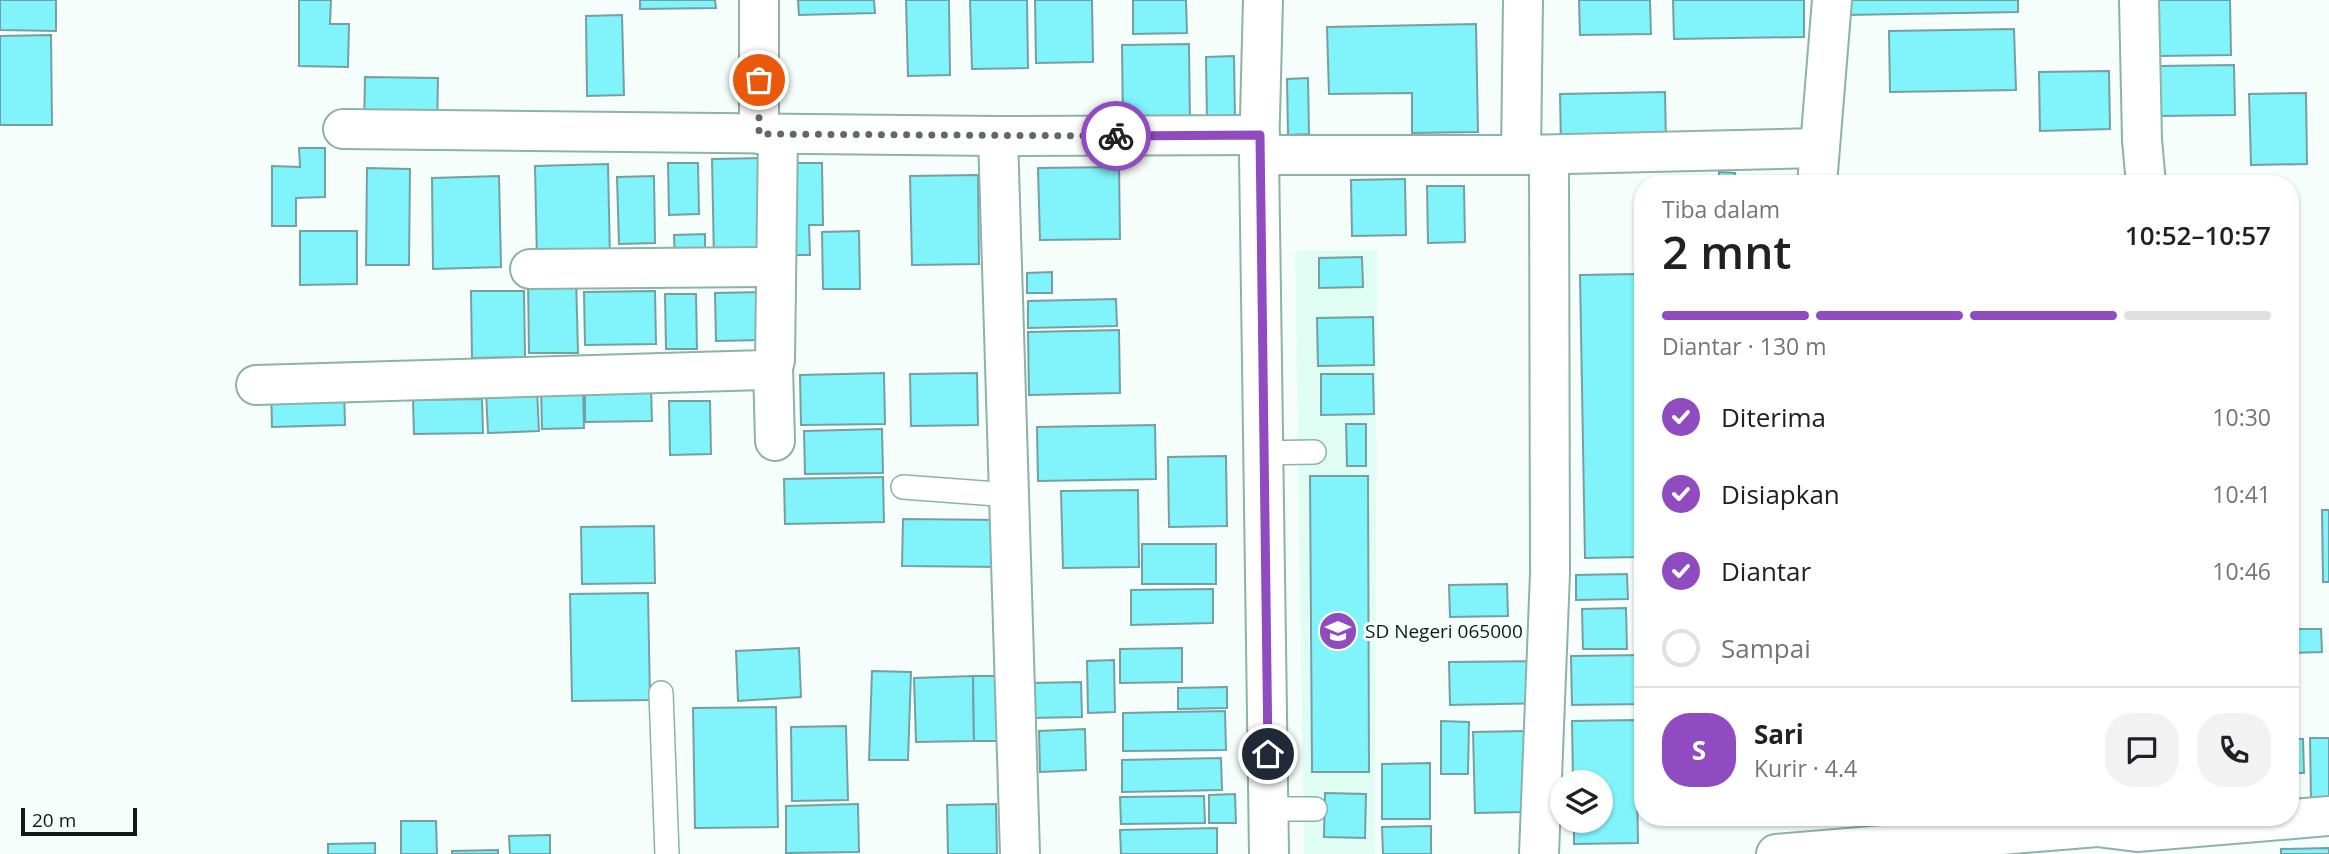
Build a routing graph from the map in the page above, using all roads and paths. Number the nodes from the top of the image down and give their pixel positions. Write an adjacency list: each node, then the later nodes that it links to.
1 (760, 0): 7 (street)
2 (1263, 0): 9 (street)
3 (1523, 0): 10 (street)
4 (1832, 0): 11 (street)
5 (2139, 0): 12 (street)
6 (343, 129): 7 (street)
7 (769, 134): 8 (street); 13 (street)
8 (998, 136): 9 (street); 21 (street)
9 (1259, 145): 10 (street); 19 (street)
10 (1535, 155): 11 (street); 33 (street)
11 (1818, 166)
12 (2145, 175)
13 (776, 267): 14 (street); 15 (street)
14 (530, 270)
15 (773, 367): 16 (street); 17 (street)
16 (256, 385)
17 (775, 441)
18 (1314, 452): 19 (lane)
19 (1263, 453): 23 (street)
20 (904, 487): 21 (lane)
21 (1010, 495): 31 (street)
22 (661, 693): 30 (lane)
23 (1269, 809): 24 (lane); 32 (street)
24 (1315, 809)
25 (2329, 816): 26 (street)
26 (2299, 819)
27 (2228, 826): 28 (street)
28 (2137, 835): 29 (street)
29 (1860, 841): 34 (street)
30 (667, 854)
31 (1020, 854)
32 (1269, 854)
33 (1539, 854)
34 (1776, 854)

